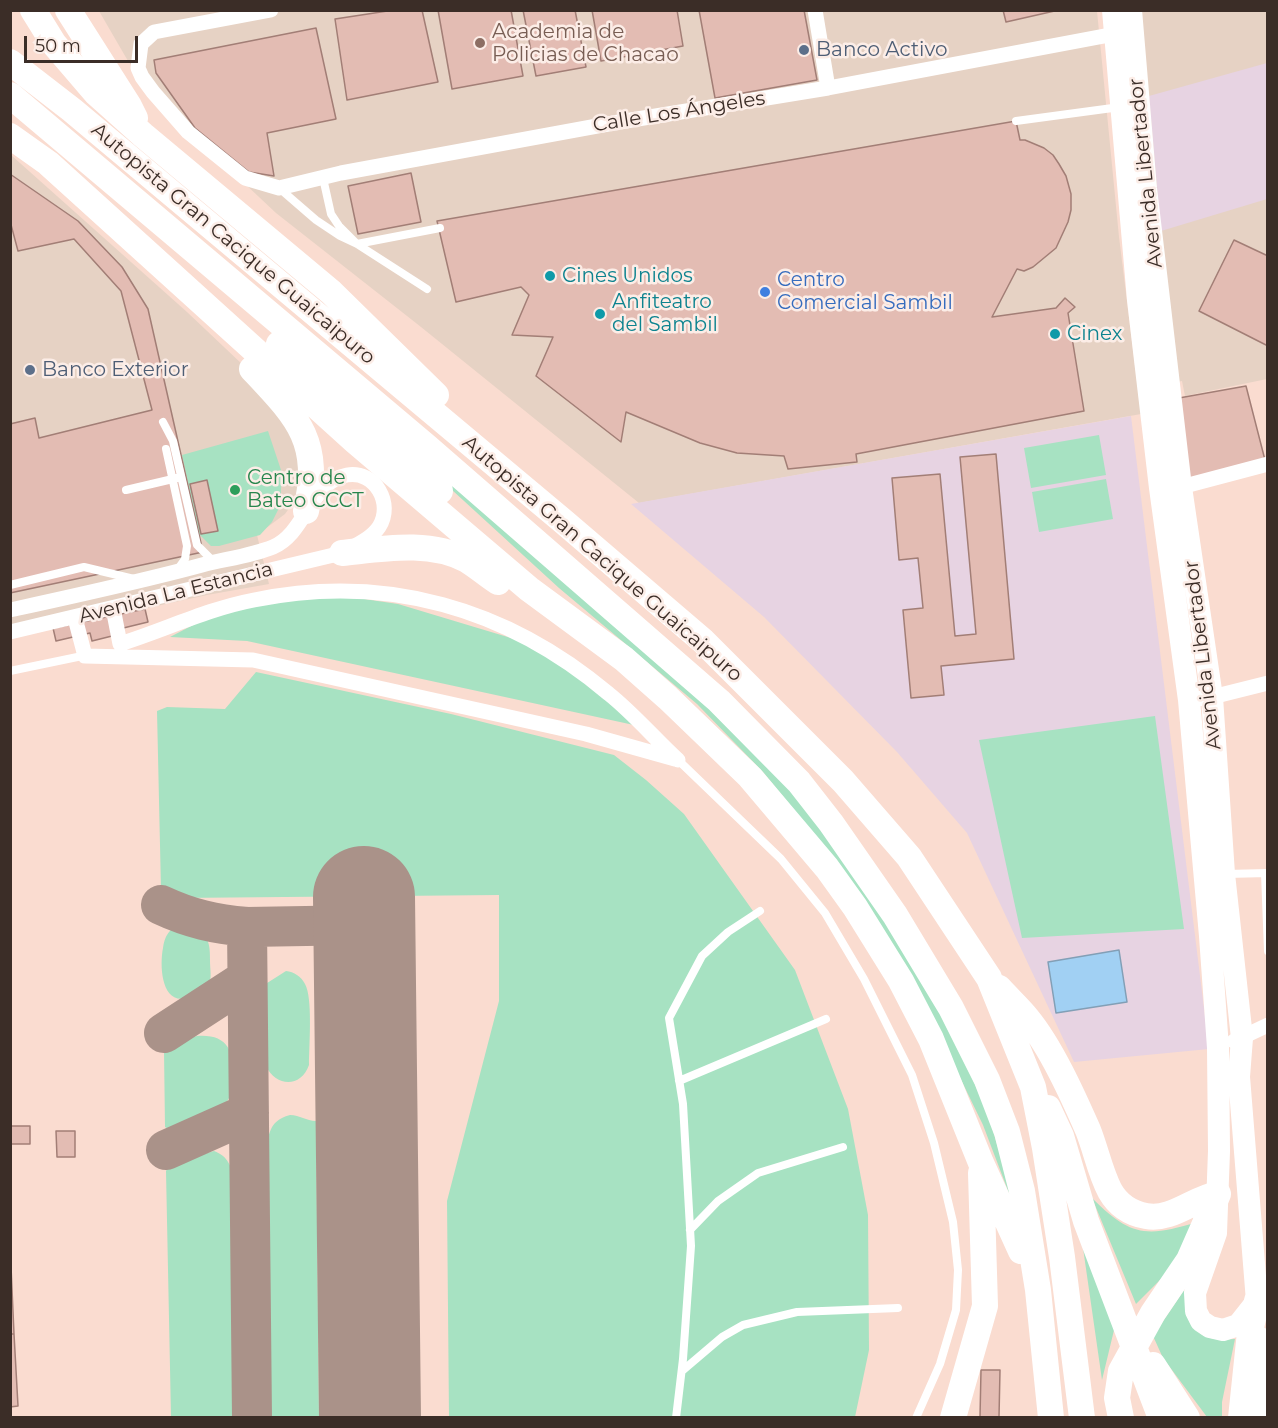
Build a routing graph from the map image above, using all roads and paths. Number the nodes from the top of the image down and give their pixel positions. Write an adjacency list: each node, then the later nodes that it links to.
1 (33, 10): 13 (highway)
2 (68, 10): 13 (highway)
3 (271, 10): 16 (street, Calle Los Ángeles)
4 (815, 10): 9 (street)
5 (1113, 10): 7 (main road, Avenida Libertador)
6 (1131, 10): 26 (main road, Avenida Libertador)
7 (1115, 34): 9 (street, Calle Los Ángeles); 11 (main road, Avenida Libertador)
8 (10, 62): 29 (highway, Autopista Gran Cacique Guaicaipuro)
9 (828, 87): 15 (street, Calle Los Ángeles)
10 (10, 95): 19 (highway, Autopista Gran Cacique Guaicaipuro)
11 (1121, 107): 12 (lane); 45 (main road, Avenida Libertador)
12 (1016, 122)
13 (143, 135): 29 (highway)
14 (10, 136): 21 (highway)
15 (322, 178): 16 (street, Calle Los Ángeles); 18 (lane)
16 (279, 188): 18 (lane)
17 (440, 228): 18 (lane)
18 (357, 244): 20 (lane)
19 (239, 290): 37 (highway); 64 (highway, Autopista Gran Cacique Guaicaipuro)
20 (427, 290)
21 (224, 324): 28 (highway); 37 (highway)
22 (163, 422): 25 (lane)
23 (166, 449): 25 (lane)
24 (1268, 464): 26 (street)
25 (177, 478): 27 (lane); 31 (lane); 32 (lane)
26 (1181, 487): 44 (main road, Avenida Libertador)
27 (126, 489)
28 (306, 511): 30 (street, Avenida La Estancia); 31 (street, Avenida La Estancia)
29 (564, 522): 51 (highway, Autopista Gran Cacique Guaicaipuro)
30 (342, 552): 35 (street, Avenida La Estancia); 37 (highway)
31 (220, 561): 32 (street, Avenida La Estancia)
32 (175, 573): 33 (street, Avenida La Estancia)
33 (141, 580): 34 (lane); 36 (street, Avenida La Estancia)
34 (10, 585)
35 (113, 608): 38 (street, Avenida La Estancia); 40 (street)
36 (10, 610)
37 (566, 615): 59 (highway)
38 (75, 618): 39 (street, Avenida La Estancia); 41 (street)
39 (10, 632)
40 (120, 644): 41 (lane); 46 (street)
41 (85, 656): 42 (lane); 46 (street)
42 (10, 671)
43 (1268, 683): 44 (street)
44 (1212, 697): 45 (street); 48 (main road, Avenida Libertador)
45 (1189, 700): 55 (main road, Avenida Libertador)
46 (678, 760): 70 (lane)
47 (1267, 873): 48 (lane); 50 (lane)
48 (1224, 874): 54 (main road, Avenida Libertador)
49 (760, 911): 56 (lane)
50 (1268, 951)
51 (988, 978): 57 (highway, Autopista Gran Cacique Guaicaipuro); 60 (highway)
52 (826, 1018): 56 (lane)
53 (1268, 1025): 54 (street)
54 (1242, 1038): 55 (street); 61 (main road, Avenida Libertador)
55 (1218, 1048): 60 (main road, Avenida Libertador)
56 (680, 1081): 62 (lane)
57 (1033, 1087): 67 (highway); 73 (highway, Autopista Gran Cacique Guaicaipuro)
58 (843, 1147): 62 (lane)
59 (981, 1163): 64 (highway); 71 (highway)
60 (1218, 1194): 65 (main road, Avenida Libertador); 74 (highway)
61 (1249, 1208): 63 (street); 65 (main road, Avenida Libertador)
62 (690, 1230): 68 (lane)
63 (1268, 1236)
64 (1038, 1290): 72 (highway, Autopista Gran Cacique Guaicaipuro)
65 (1260, 1294): 77 (highway); 78 (highway)
66 (898, 1308): 68 (lane)
67 (1130, 1332): 75 (highway); 76 (highway)
68 (682, 1371): 69 (lane)
69 (676, 1418)
70 (916, 1418)
71 (953, 1418)
72 (1051, 1418)
73 (1082, 1418)
74 (1121, 1418)
75 (1161, 1418)
76 (1187, 1418)
77 (1241, 1418)
78 (1266, 1418)

